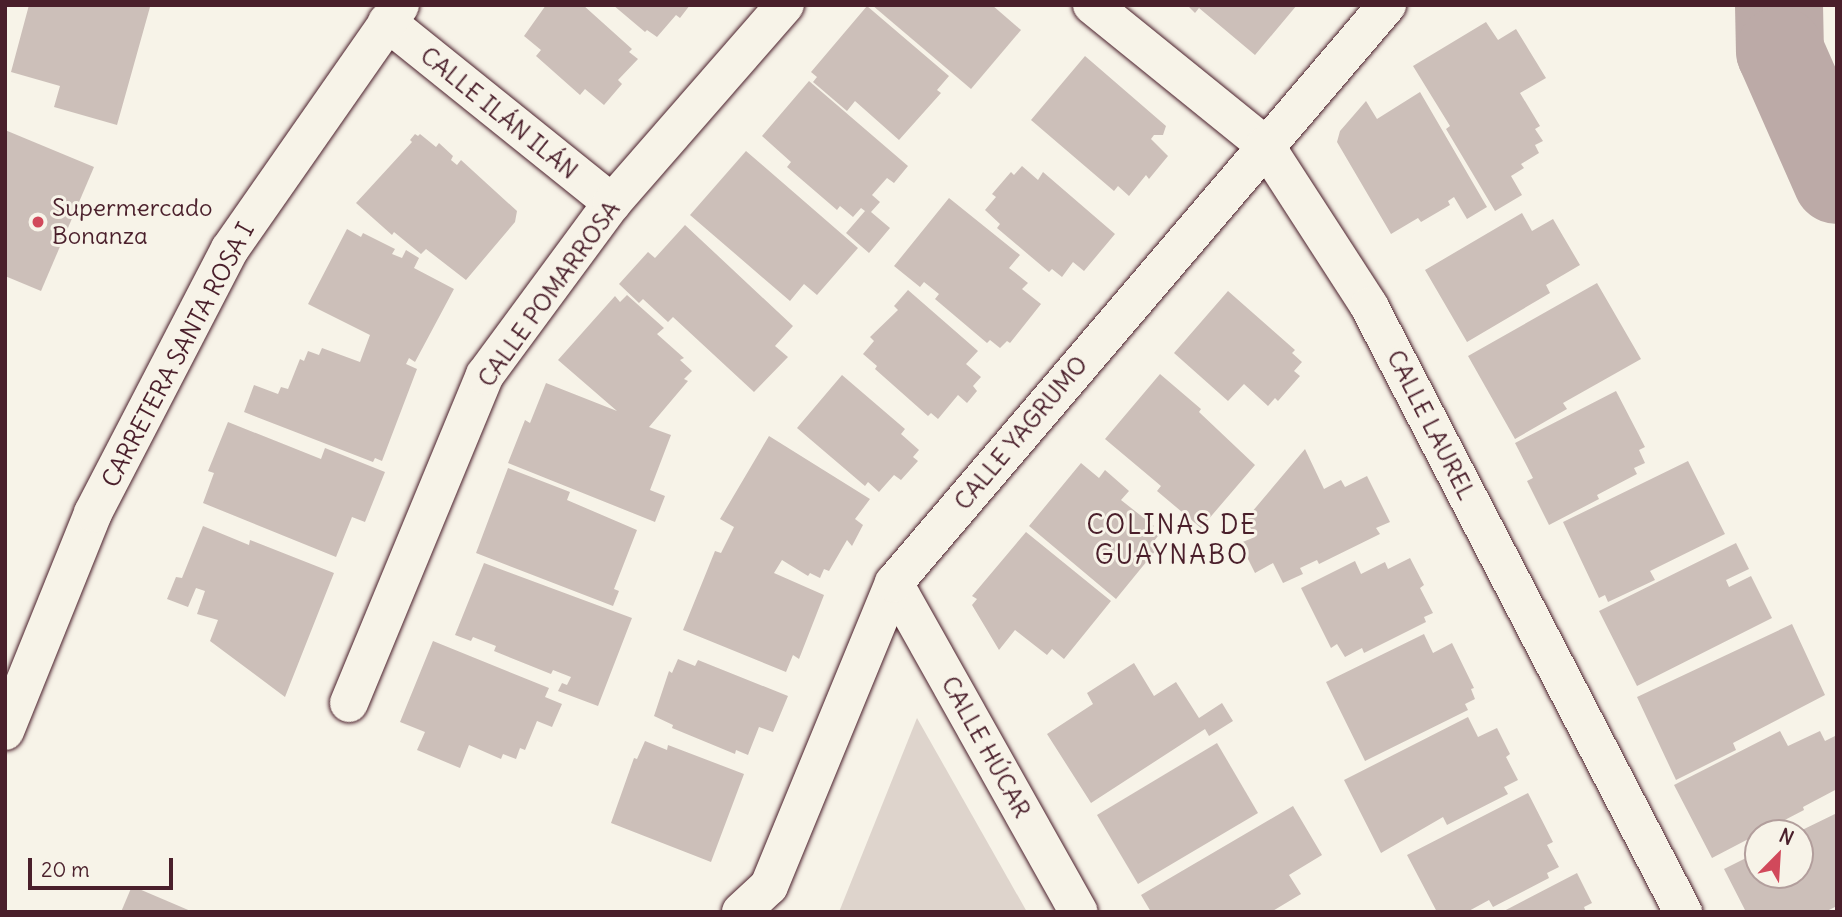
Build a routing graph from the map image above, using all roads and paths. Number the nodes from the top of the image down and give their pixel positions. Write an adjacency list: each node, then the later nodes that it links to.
1 (785, 5): 6 (street, CALLE POMARROSA)
2 (1092, 5): 5 (street, CALLE LAUREL)
3 (1387, 5): 5 (street, CALLE YAGRUMO)
4 (393, 14): 6 (street, CALLE ILÁN ILÁN); 8 (street, CARRETERA SANTA ROSA I)
5 (1265, 145): 7 (street, CALLE YAGRUMO); 13 (street, CALLE LAUREL)
6 (612, 204): 9 (street, CALLE POMARROSA)
7 (894, 583): 11 (street, CALLE YAGRUMO); 12 (street, CALLE HÚCAR)
8 (13, 691): 10 (street, CARRETERA SANTA ROSA I)
9 (349, 702)
10 (5, 731)
11 (741, 912)
12 (1079, 912)
13 (1683, 912)

